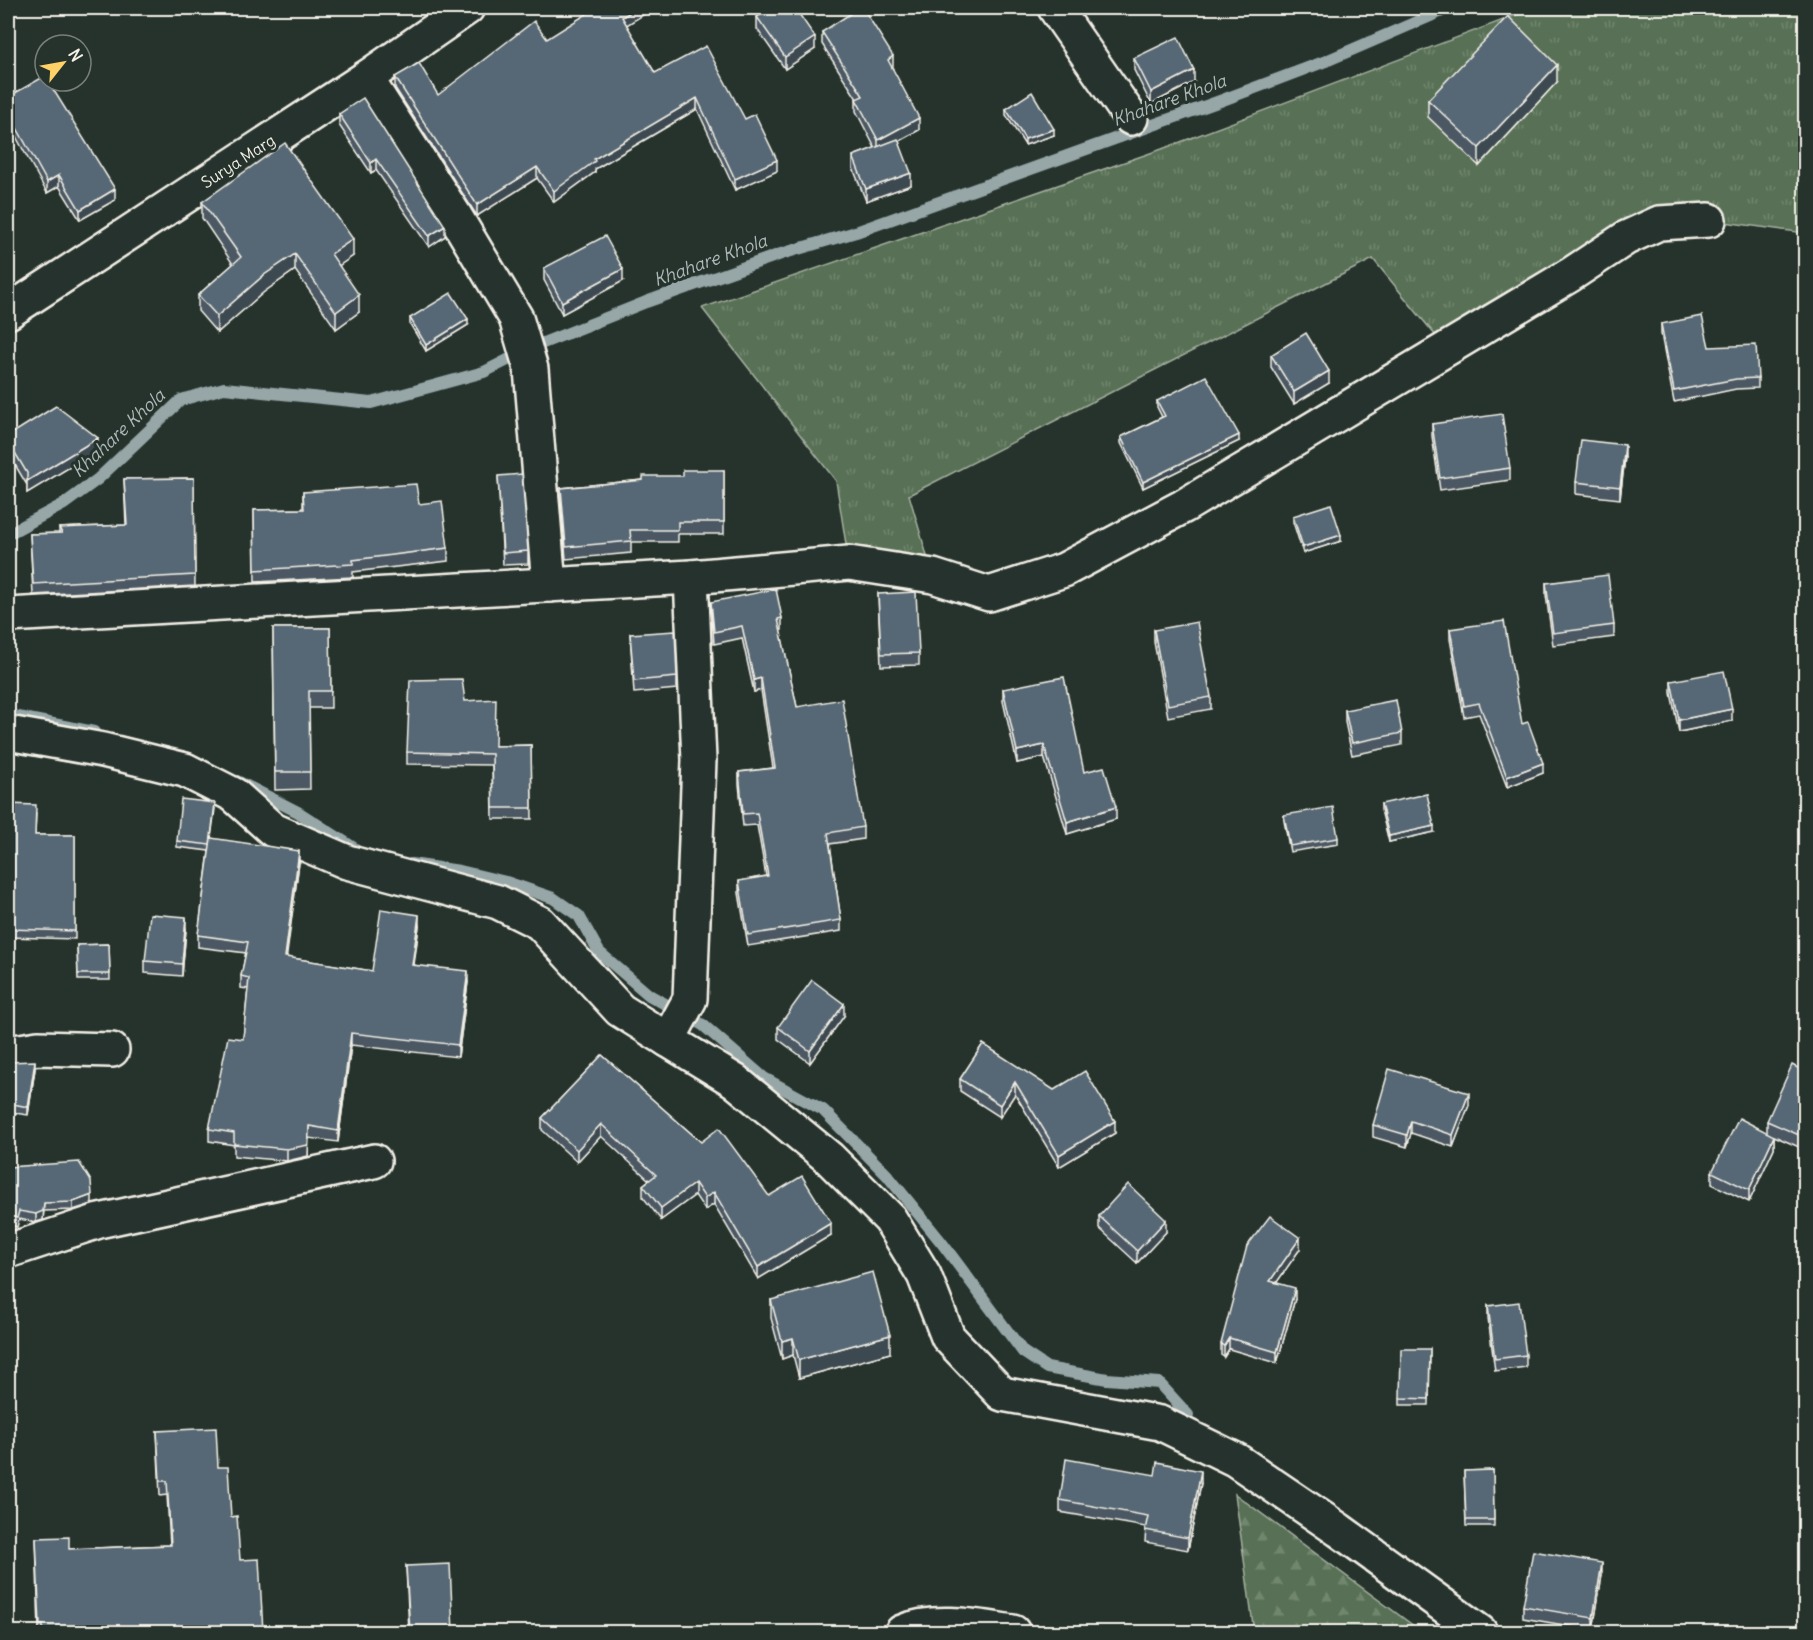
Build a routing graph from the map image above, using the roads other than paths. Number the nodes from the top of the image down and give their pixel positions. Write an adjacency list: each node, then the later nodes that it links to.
1 (467, 8): 3 (street, Surya Marg)
2 (1055, 8): 4 (street)
3 (366, 78): 6 (street, Surya Marg); 8 (street)
4 (1131, 118)
5 (1709, 220): 7 (street)
6 (8, 312)
7 (691, 577): 8 (street); 11 (street)
8 (549, 585): 9 (street)
9 (8, 615)
10 (8, 733): 11 (street)
11 (678, 1022): 18 (street)
12 (112, 1050): 13 (street)
13 (8, 1053)
14 (374, 1161): 15 (street)
15 (8, 1251)
16 (902, 1632): 17 (street)
17 (1013, 1632)
18 (1480, 1632)

